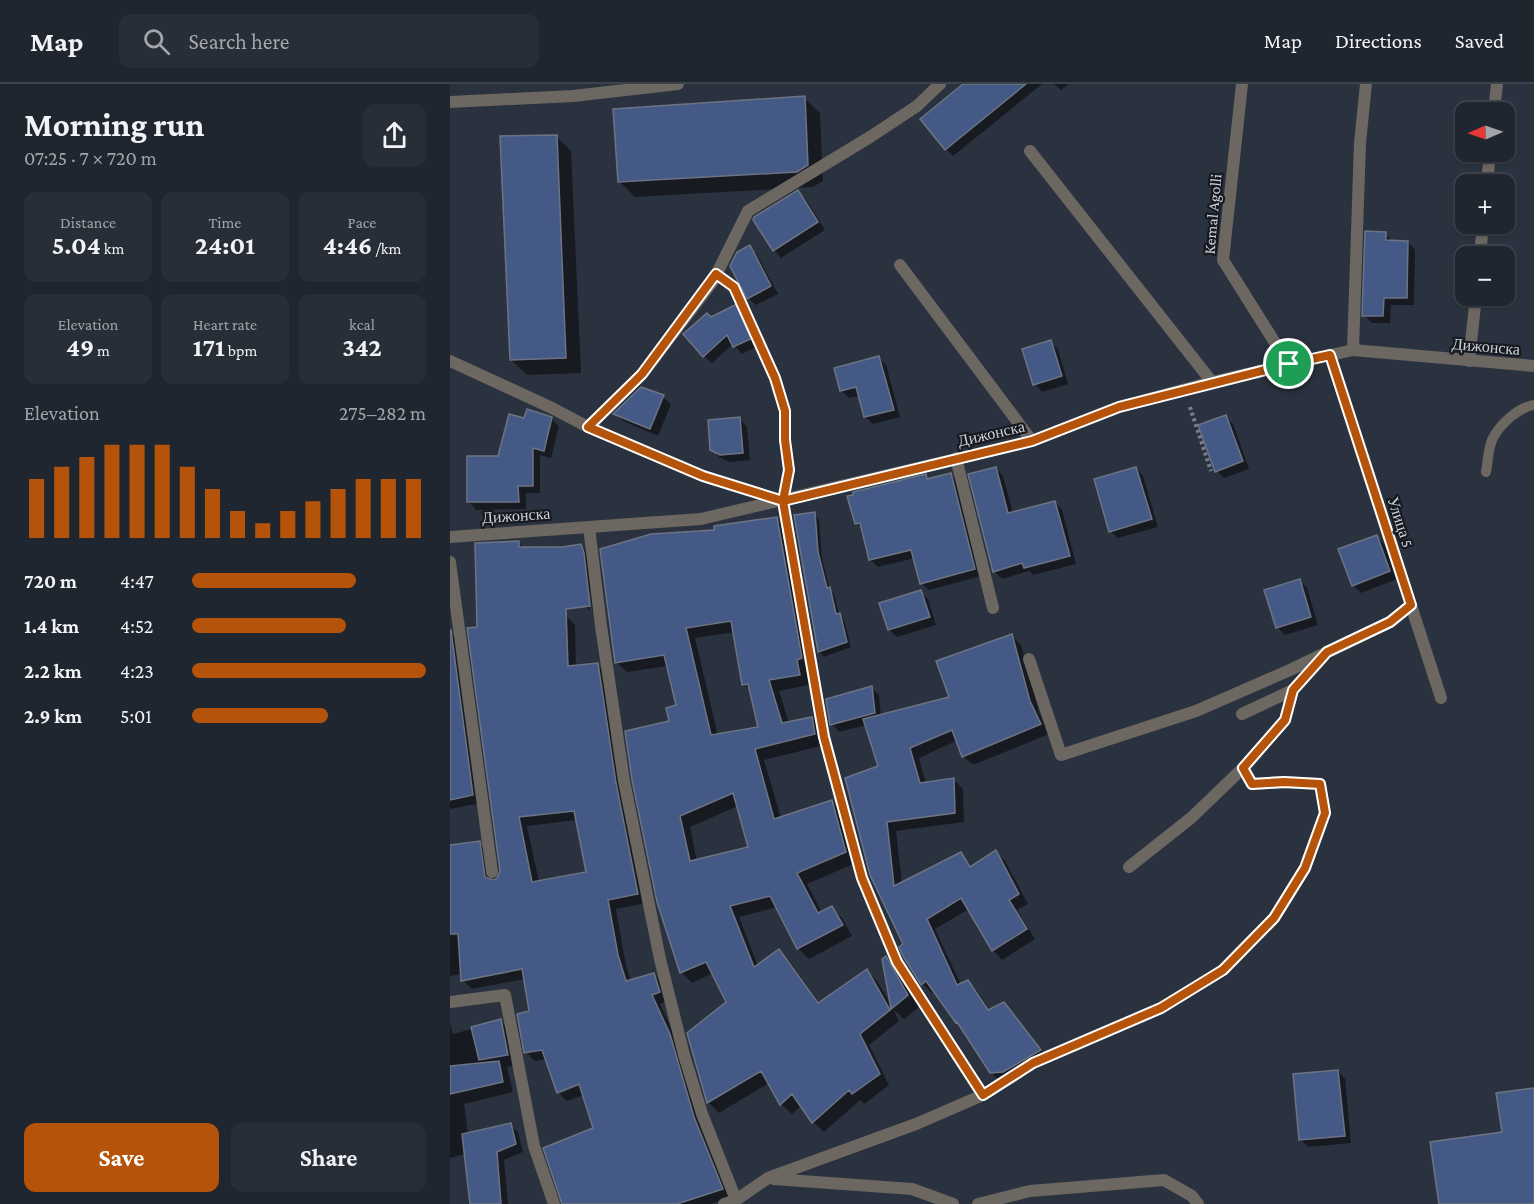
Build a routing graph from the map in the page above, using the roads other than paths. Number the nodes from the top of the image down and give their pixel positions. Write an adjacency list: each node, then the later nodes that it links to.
1 (678, 84): 6 (street)
2 (940, 84): 19 (street)
3 (1242, 84): 15 (street, Kemal Agolli)
4 (1366, 84): 11 (street)
5 (1497, 84): 7 (street)
6 (450, 102)
7 (1495, 102)
8 (1030, 151): 17 (street)
9 (900, 265): 20 (street)
10 (1475, 306): 14 (street)
11 (1353, 350): 12 (street, Дижонска); 14 (street, Дижонска)
12 (1330, 355): 15 (street, Дижонска); 27 (street, Улица 5)
13 (450, 361): 19 (street)
14 (1469, 361): 16 (street, Дижонска)
15 (1289, 364): 17 (street, Дижонска)
16 (1534, 366)
17 (1212, 382): 20 (street, Дижонска)
18 (1534, 405): 22 (lane)
19 (588, 427): 23 (street)
20 (1032, 441): 21 (street, Дижонска)
21 (956, 458): 23 (street, Дижонска); 28 (street)
22 (1486, 472)
23 (783, 501): 24 (street, Дижонска); 38 (street)
24 (590, 527): 25 (street, Дижонска); 40 (street)
25 (450, 537)
26 (450, 562): 36 (street)
27 (1411, 605): 29 (street); 32 (street, Улица 5)
28 (993, 608)
29 (1327, 652): 30 (street); 31 (street)
30 (1029, 659)
31 (1293, 690): 33 (street); 34 (street)
32 (1441, 698)
33 (1242, 714)
34 (1243, 768): 35 (street); 38 (street)
35 (1129, 867)
36 (492, 872)
37 (450, 1002): 41 (street)
38 (983, 1095): 39 (street)
39 (768, 1178): 40 (street); 42 (street)
40 (730, 1202)
41 (554, 1204)
42 (953, 1204)
43 (978, 1204): 44 (street)
44 (1198, 1204)

